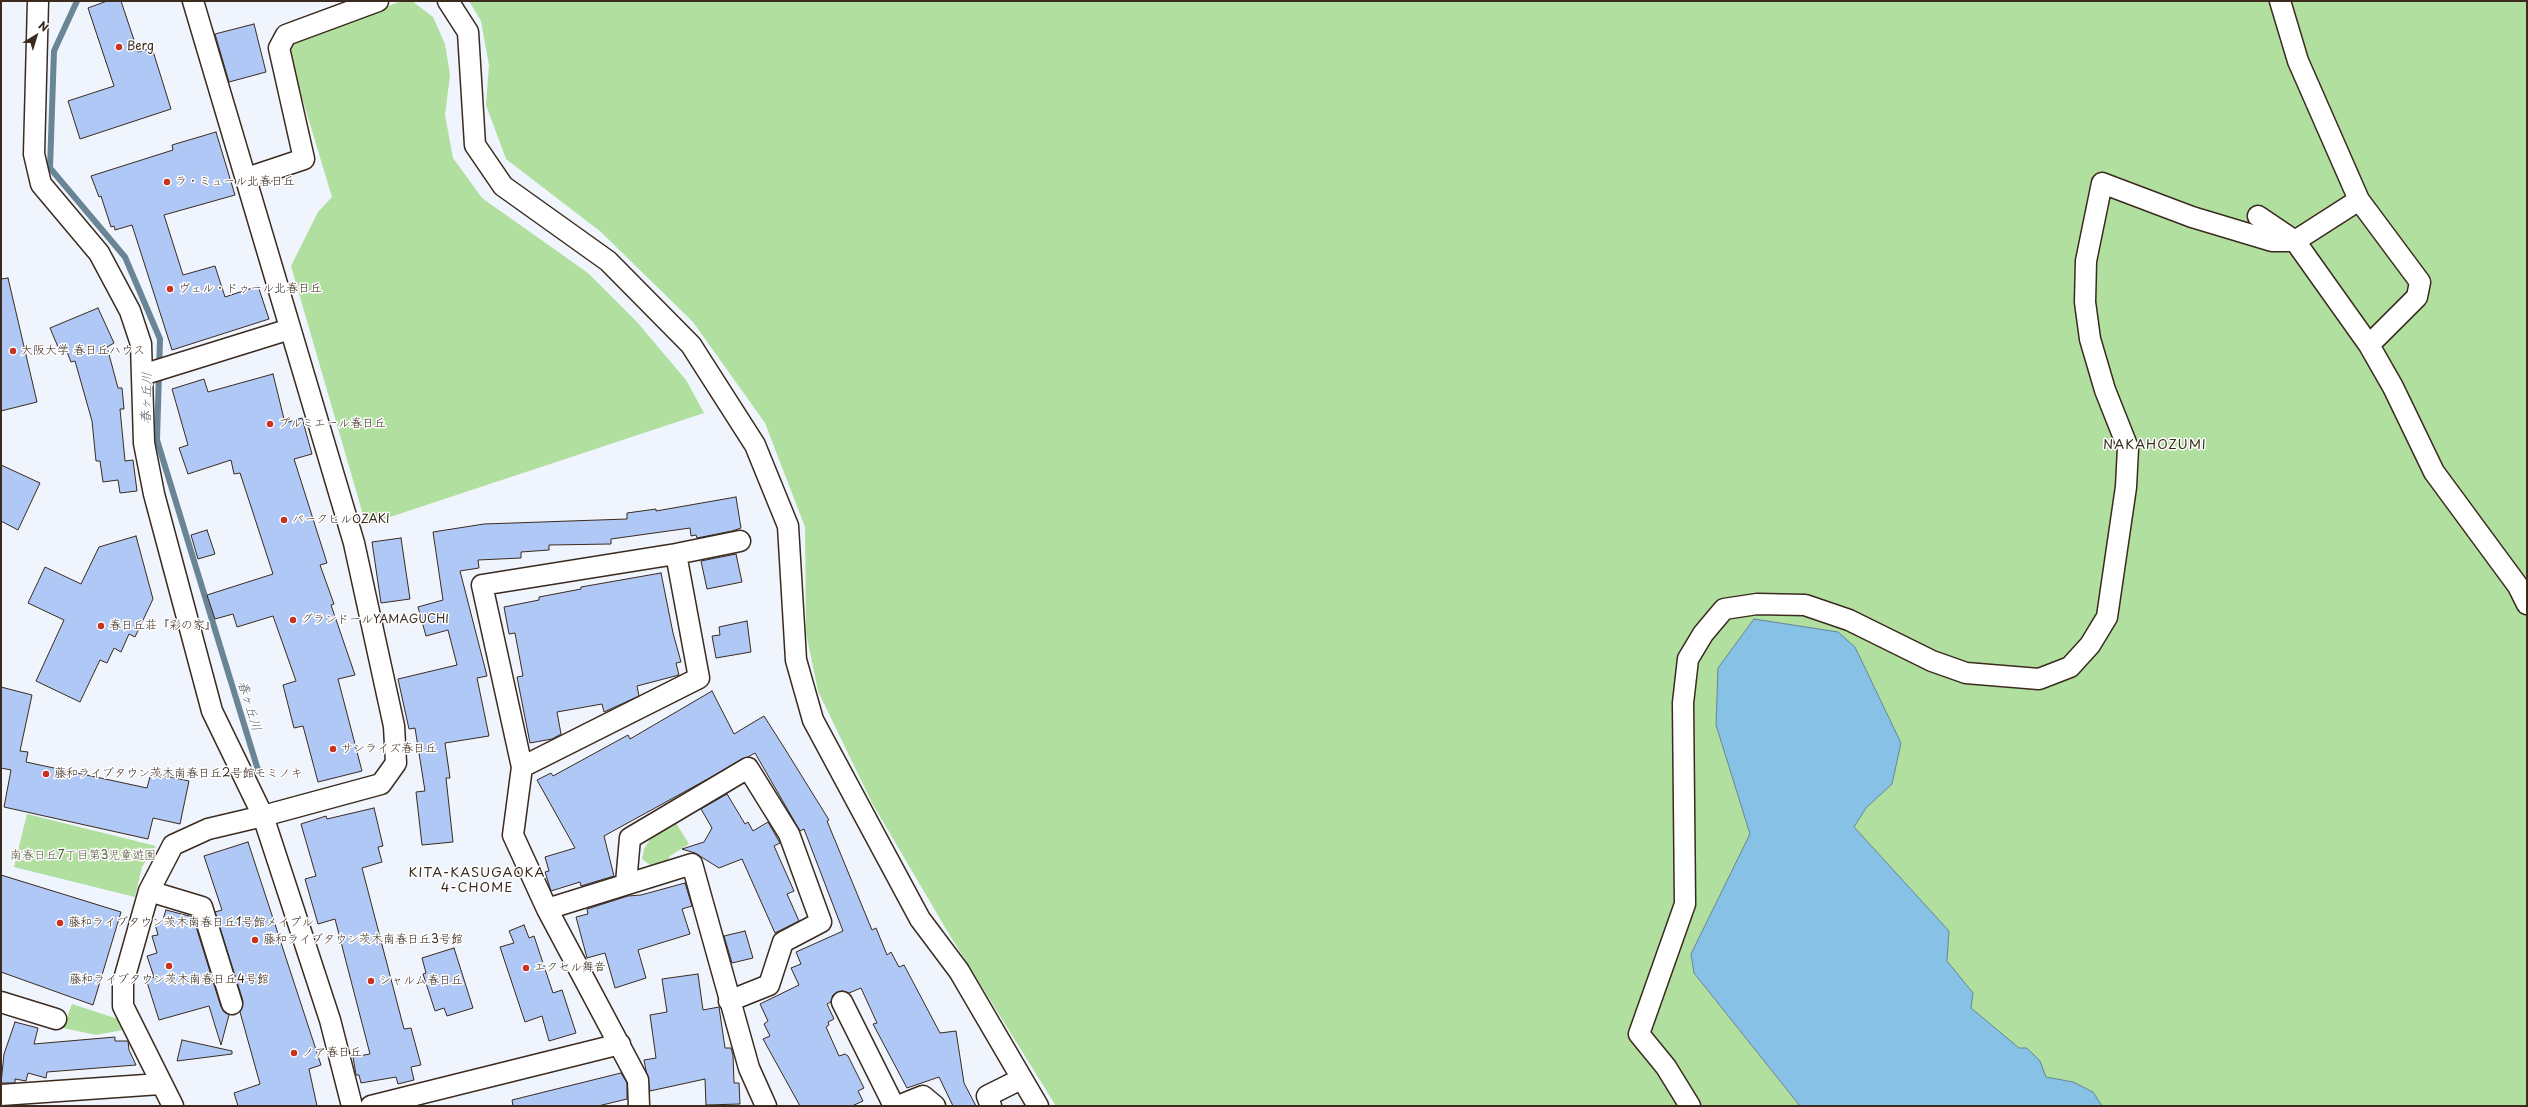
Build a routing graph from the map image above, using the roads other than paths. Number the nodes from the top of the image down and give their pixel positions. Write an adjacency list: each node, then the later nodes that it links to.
1 (38, 1): 12 (street)
2 (193, 1): 6 (street)
3 (378, 1): 6 (street)
4 (448, 1): 27 (street)
5 (2280, 1): 7 (street)
6 (247, 178): 10 (street)
7 (2359, 200): 9 (street); 11 (street)
8 (2258, 216): 9 (street)
9 (2295, 241): 11 (street); 40 (street)
10 (290, 329): 12 (street); 17 (street)
11 (2368, 345): 15 (street)
12 (142, 375): 17 (street)
13 (740, 541): 14 (street)
14 (676, 554): 16 (street); 16 (street)
15 (2527, 604)
16 (522, 767): 20 (street)
17 (263, 816): 19 (street); 31 (street)
18 (626, 883): 20 (street); 21 (street); 21 (street)
19 (149, 891): 24 (street); 28 (street)
20 (547, 909): 26 (street)
21 (729, 1001): 34 (street)
22 (1, 1002): 25 (street)
23 (842, 1002): 35 (street)
24 (232, 1004)
25 (56, 1020)
26 (620, 1044): 32 (street); 33 (street)
27 (1021, 1079): 38 (street); 39 (street)
28 (160, 1084): 29 (street); 30 (street)
29 (12, 1098)
30 (173, 1106)
31 (352, 1106)
32 (371, 1106)
33 (639, 1106)
34 (766, 1106)
35 (894, 1106)
36 (898, 1106): 37 (street)
37 (935, 1106)
38 (991, 1106)
39 (1038, 1106)
40 (1690, 1106)

